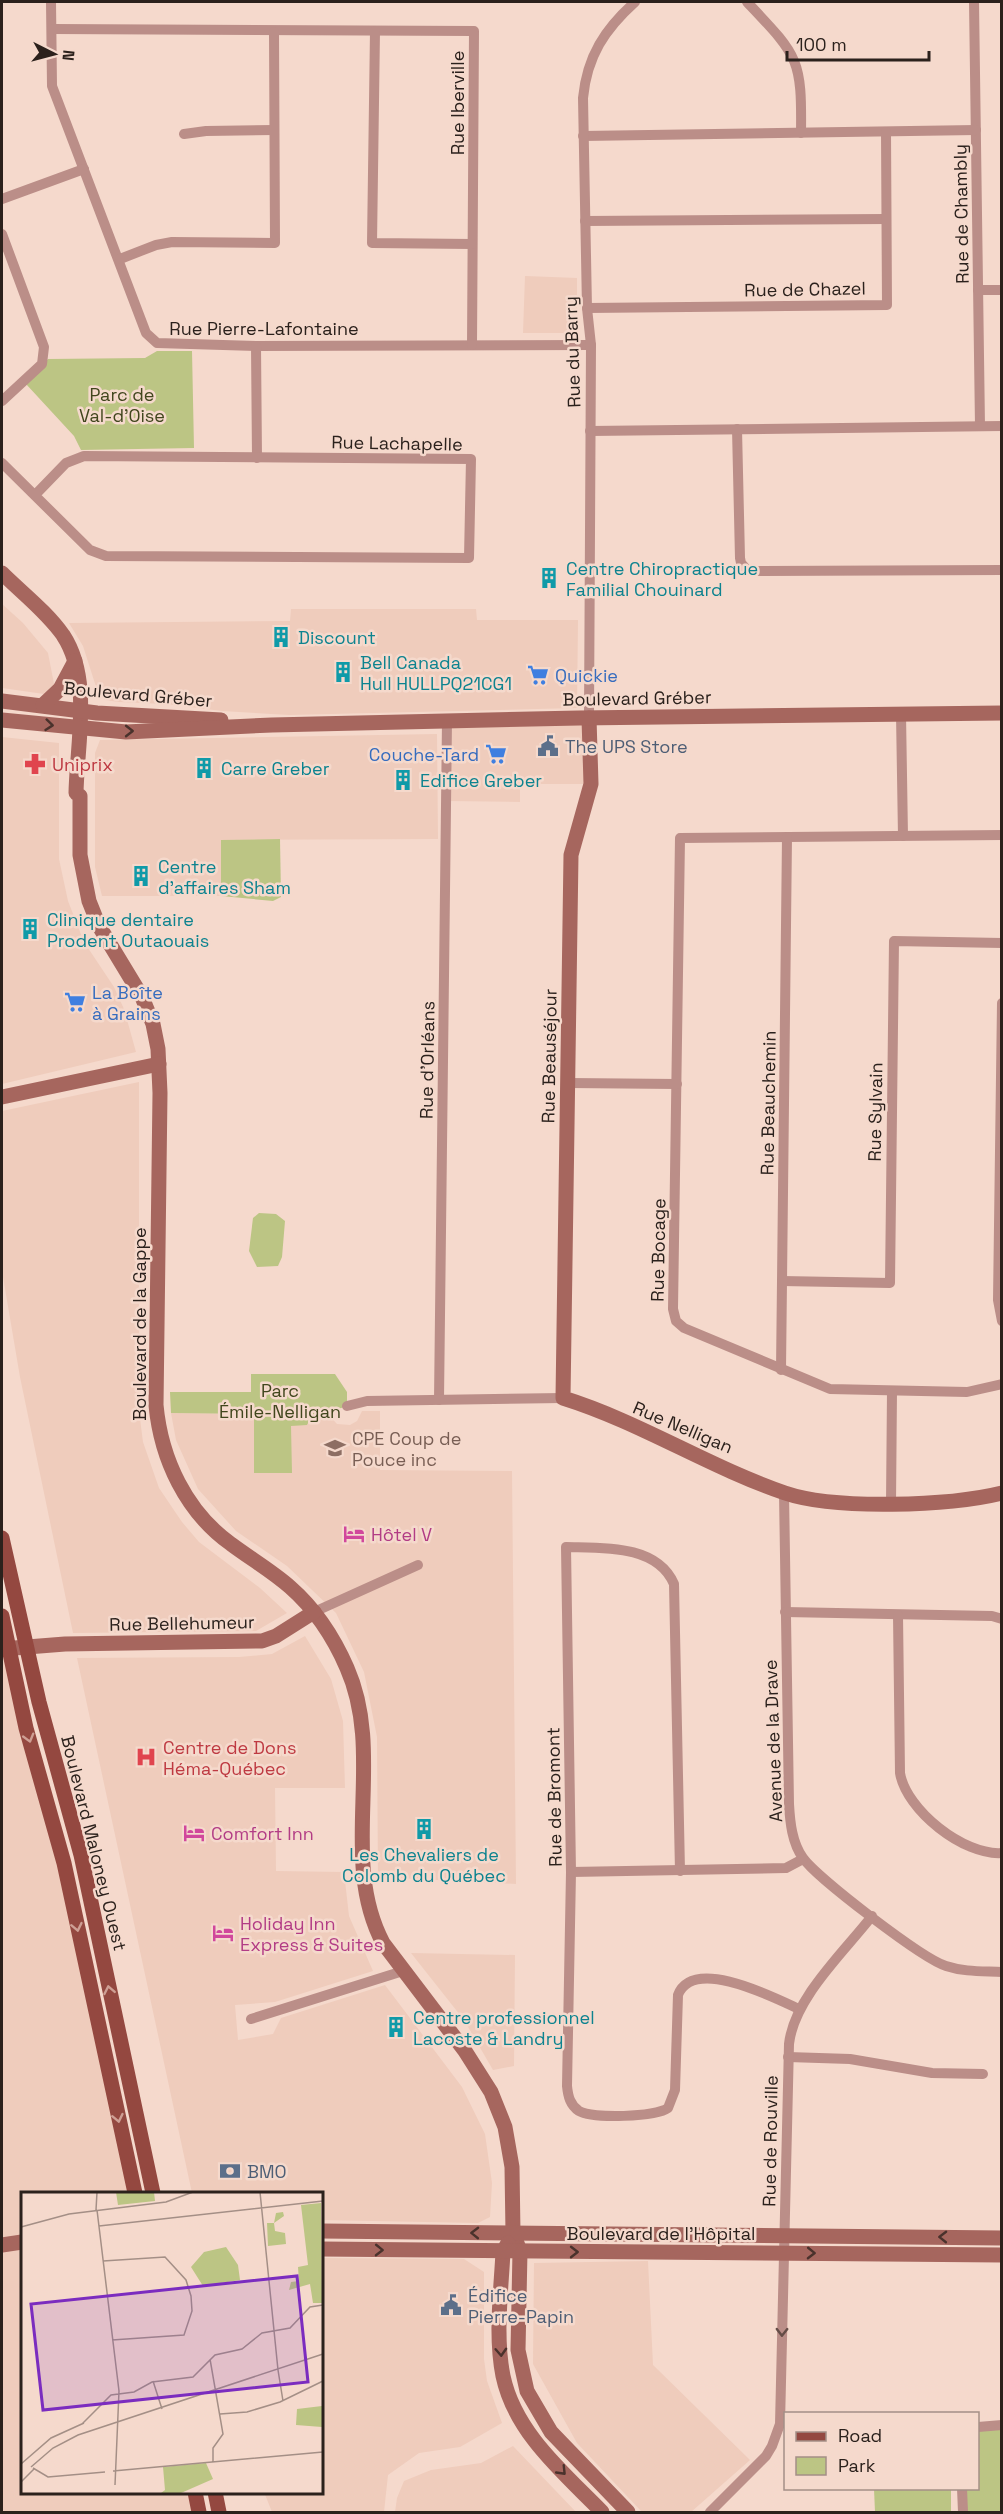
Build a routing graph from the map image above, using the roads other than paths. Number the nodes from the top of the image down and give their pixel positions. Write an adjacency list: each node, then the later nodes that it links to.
1 (51, 2): 5 (street, Rue Pierre-Lafontaine)
2 (747, 2): 11 (street)
3 (974, 2): 9 (street, Rue de Chambly)
4 (629, 4): 13 (street, Rue du Barry)
5 (52, 29): 7 (street, Rue Iberville); 14 (street, Rue Pierre-Lafontaine)
6 (375, 31): 7 (street, Rue Iberville); 19 (street, Rue Iberville); 19 (street)
7 (274, 32): 8 (street)
8 (274, 130): 12 (street); 20 (street)
9 (976, 130): 10 (street); 21 (street, Rue de Chambly)
10 (886, 132): 11 (street); 16 (street, Rue de Chazel)
11 (801, 133): 13 (street)
12 (184, 134)
13 (583, 136): 17 (street, Rue du Barry)
14 (84, 169): 15 (street); 20 (street, Rue Pierre-Lafontaine)
15 (2, 199)
16 (886, 219): 17 (street); 23 (street, Rue de Chazel)
17 (585, 221): 23 (street, Rue du Barry)
18 (2, 234): 27 (street)
19 (472, 244): 24 (street, Rue Iberville)
20 (120, 259): 26 (street, Rue Pierre-Lafontaine)
21 (978, 290): 22 (street); 28 (street, Rue de Chambly)
22 (1002, 290)
23 (587, 309): 25 (street, Rue du Barry)
24 (472, 345): 25 (street, Rue Pierre-Lafontaine); 26 (street, Rue Pierre-Lafontaine)
25 (591, 345): 31 (street, Rue du Barry)
26 (256, 346): 32 (street)
27 (2, 401)
28 (980, 426): 29 (street); 30 (street)
29 (1002, 426)
30 (737, 429): 31 (street); 35 (street)
31 (590, 431): 45 (street, Rue du Barry)
32 (257, 458): 34 (street, Rue Lachapelle); 34 (street, Rue Lachapelle)
33 (2, 463): 34 (street, Rue Lachapelle)
34 (35, 495)
35 (1002, 570)
36 (2, 573): 38 (street, Boulevard de la Gappe)
37 (2, 579): 38 (street, Boulevard de la Gappe)
38 (46, 616): 39 (street, Boulevard de la Gappe)
39 (75, 661): 41 (street); 42 (street, Boulevard de la Gappe)
40 (2, 701): 41 (street, Boulevard Gréber)
41 (43, 705): 42 (street, Boulevard Gréber)
42 (80, 711): 48 (street, Boulevard Gréber); 49 (street, Boulevard de la Gappe)
43 (1002, 713): 44 (street, Boulevard Gréber)
44 (901, 714): 45 (street, Boulevard Gréber); 51 (street)
45 (589, 718): 47 (street, Boulevard Gréber); 56 (street, Rue Beauséjour)
46 (2, 720): 49 (street, Boulevard Gréber, one-way to 49)
47 (447, 721): 48 (street, Boulevard Gréber); 65 (street, Rue d'Orléans)
48 (272, 725): 49 (street, Boulevard Gréber, one-way to 48)
49 (79, 728): 55 (street, Boulevard de la Gappe)
50 (1002, 835): 51 (street)
51 (903, 836): 52 (street)
52 (787, 837): 57 (street, Rue Bocage); 59 (street, Rue Beauchemin)
53 (1002, 943): 59 (street, Rue Sylvain)
54 (1002, 1003): 60 (street)
55 (159, 1064): 58 (street); 72 (street, Boulevard de la Gappe)
56 (568, 1083): 57 (street); 64 (street, Rue Beauséjour)
57 (676, 1084): 61 (street, Rue Bocage)
58 (2, 1097)
59 (782, 1281): 61 (street, Rue Beauchemin)
60 (1002, 1321)
61 (780, 1370): 63 (street, Rue Bocage)
62 (1002, 1384): 63 (street, Rue Bocage)
63 (892, 1391): 69 (street)
64 (563, 1398): 65 (street, Rue Nelligan); 67 (street, Rue Nelligan)
65 (439, 1400): 66 (street, Rue Nelligan)
66 (347, 1406)
67 (784, 1493): 69 (street, Rue Nelligan); 73 (street, Avenue de la Drave)
68 (1002, 1493): 69 (street, Rue Nelligan)
69 (891, 1503)
70 (2, 1538): 77 (main road, Boulevard Maloney Ouest)
71 (418, 1565): 72 (street, Rue Bellehumeur)
72 (314, 1612): 77 (street, Rue Bellehumeur); 88 (street, Boulevard de la Gappe)
73 (785, 1612): 74 (street); 82 (street, Avenue de la Drave)
74 (898, 1615): 76 (street); 81 (street)
75 (2, 1616): 78 (main road, Boulevard Maloney Ouest)
76 (1002, 1619)
77 (27, 1648): 78 (street, Rue Bellehumeur); 86 (main road, Boulevard Maloney Ouest)
78 (5, 1649): 80 (main road, Boulevard Maloney Ouest)
79 (2, 1667): 80 (main road)
80 (16, 1681): 87 (main road, Boulevard Maloney Ouest, one-way to 87)
81 (1002, 1853)
82 (803, 1858): 83 (street); 85 (street, Avenue de la Drave)
83 (680, 1871): 84 (street); 84 (street, Rue de Bromont)
84 (572, 1872): 90 (street, Rue de Bromont)
85 (872, 1916): 89 (street, Avenue de la Drave); 90 (street, Rue de Rouville)
86 (103, 1961): 87 (main road); 95 (main road, Boulevard Maloney Ouest, one-way to 86)
87 (85, 1964): 94 (main road, Boulevard Maloney Ouest, one-way to 94)
88 (403, 1971): 91 (street); 97 (street, Boulevard de la Gappe)
89 (1002, 1972)
90 (799, 2008): 92 (street, Rue de Rouville)
91 (251, 2019)
92 (788, 2057): 93 (street); 99 (street, Rue de Rouville)
93 (983, 2074)
94 (132, 2189)
95 (153, 2192)
96 (322, 2231): 97 (street, Boulevard de l'Hôpital, one-way to 96)
97 (513, 2233): 99 (street, Boulevard de l'Hôpital); 105 (street, Boulevard de la Gappe); 106 (street, Boulevard de la Gappe)
98 (2, 2235): 100 (street)
99 (784, 2235): 101 (street, Boulevard de l'Hôpital, one-way to 99); 107 (street, Rue de Rouville)
100 (21, 2237)
101 (1002, 2238)
102 (21, 2242): 103 (street)
103 (2, 2245)
104 (322, 2248): 105 (street, Boulevard de l'Hôpital, one-way to 105)
105 (503, 2252): 106 (street, Boulevard de l'Hôpital); 111 (street, Boulevard de la Gappe, one-way to 111)
106 (520, 2252): 107 (street, Boulevard de l'Hôpital, one-way to 107); 109 (street, Boulevard de la Gappe)
107 (784, 2253): 108 (street, Boulevard de l'Hôpital, one-way to 108); 120 (street, Rue de Rouville, one-way to 120)
108 (1002, 2255)
109 (542, 2420): 111 (street); 119 (street, Boulevard de la Gappe)
110 (1002, 2426): 112 (street)
111 (525, 2427): 118 (street, Boulevard de la Gappe, one-way to 118)
112 (979, 2427)
113 (963, 2490): 121 (street)
114 (195, 2493): 116 (main road)
115 (215, 2493): 117 (main road)
116 (199, 2512)
117 (219, 2512)
118 (602, 2512)
119 (628, 2512)
120 (710, 2512)
121 (963, 2512)

